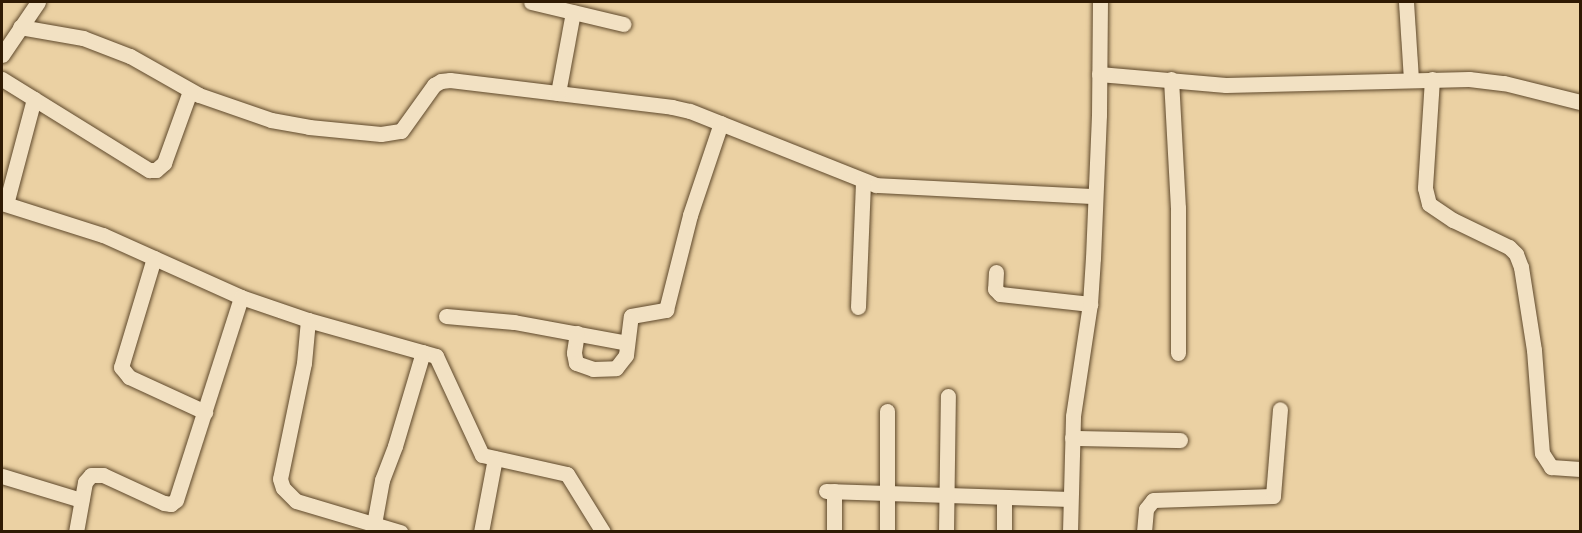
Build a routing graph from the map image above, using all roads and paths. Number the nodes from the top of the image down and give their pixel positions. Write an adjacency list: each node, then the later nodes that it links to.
1 (39, 2): 7 (street)
2 (531, 2): 5 (street)
3 (1100, 2): 9 (street)
4 (1406, 2): 12 (street)
5 (582, 9): 6 (street); 15 (street)
6 (623, 24)
7 (20, 27): 8 (street); 14 (street)
8 (2, 55)
9 (1099, 74): 11 (street); 20 (street)
10 (2, 79): 16 (street)
11 (1171, 79): 12 (street); 32 (street)
12 (1411, 79): 13 (street)
13 (1432, 79): 17 (street); 40 (street)
14 (190, 91): 15 (street); 16 (street)
15 (558, 93): 18 (street)
16 (34, 99): 21 (street)
17 (1581, 102)
18 (721, 123): 19 (street); 30 (street)
19 (863, 181): 20 (street); 26 (street)
20 (1094, 196): 25 (street)
21 (4, 204): 22 (street)
22 (154, 258): 24 (street); 36 (street)
23 (996, 272): 25 (street)
24 (241, 297): 28 (street); 36 (street)
25 (1090, 304): 37 (street)
26 (858, 307)
27 (447, 316): 29 (street)
28 (308, 320): 31 (street); 47 (street)
29 (577, 333): 30 (street); 30 (street)
30 (627, 343)
31 (423, 352): 39 (street); 48 (street)
32 (1178, 353)
33 (948, 396): 43 (street)
34 (1280, 409): 58 (street)
35 (887, 411): 42 (street)
36 (205, 412): 46 (street)
37 (1072, 438): 38 (street); 45 (street)
38 (1180, 440)
39 (495, 458): 51 (street); 52 (street)
40 (1581, 469)
41 (2, 476): 46 (street)
42 (887, 493): 43 (street); 53 (street); 54 (street)
43 (947, 495): 44 (street); 55 (street)
44 (1004, 497): 45 (street); 56 (street)
45 (1070, 499): 57 (street)
46 (81, 500): 49 (street)
47 (349, 524): 48 (street)
48 (374, 524): 50 (street)
49 (76, 531)
50 (400, 531)
51 (481, 531)
52 (603, 531)
53 (834, 531)
54 (887, 531)
55 (946, 531)
56 (1004, 531)
57 (1070, 531)
58 (1144, 531)

